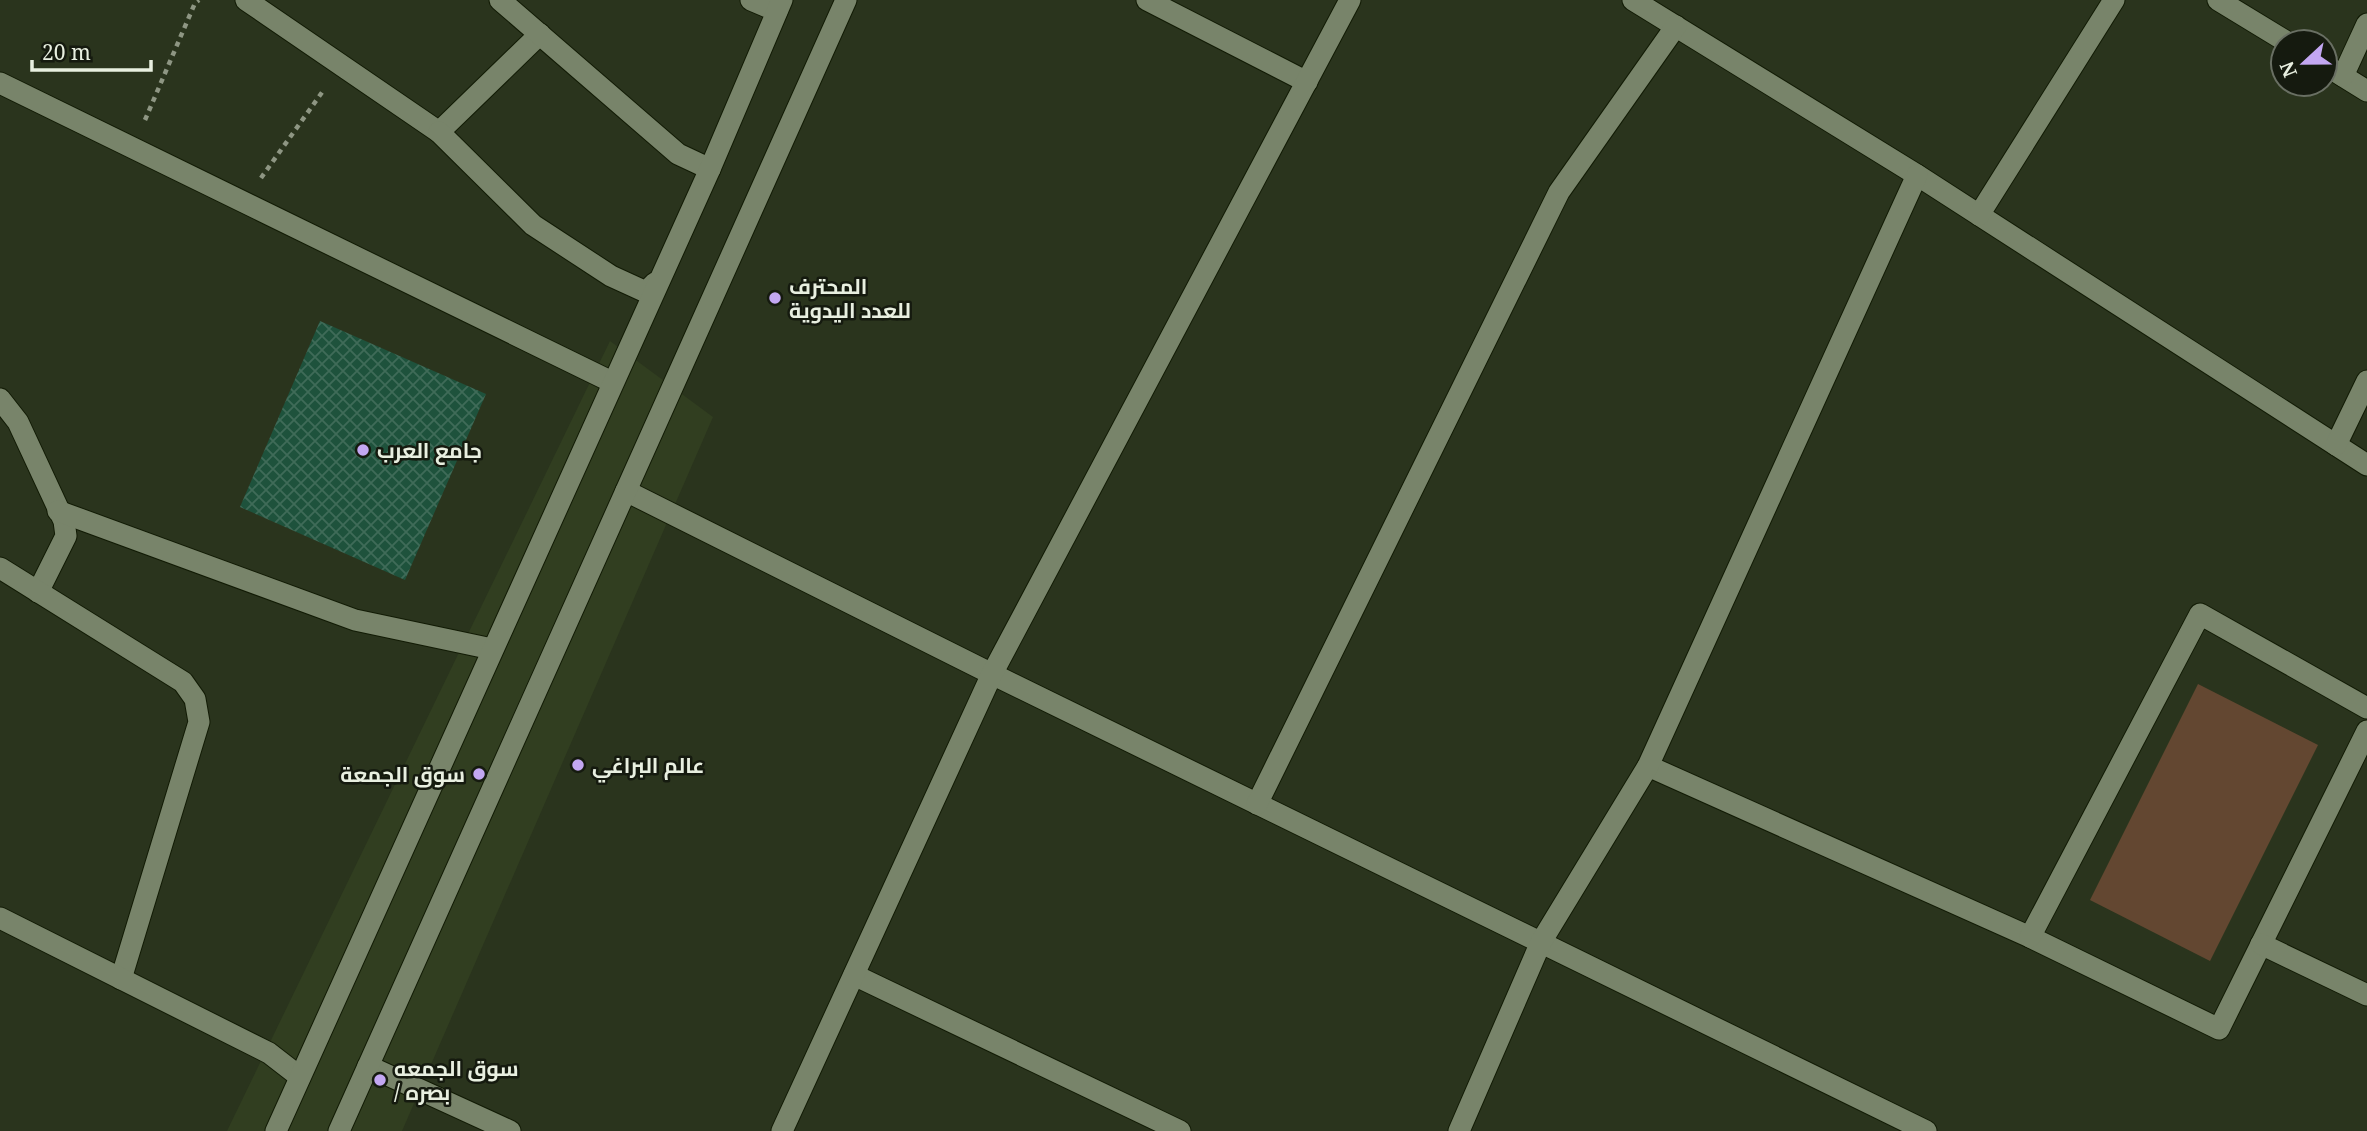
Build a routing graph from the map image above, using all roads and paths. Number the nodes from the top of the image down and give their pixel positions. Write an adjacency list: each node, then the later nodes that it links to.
1 (199, 0): 23 (path)
2 (246, 0): 17 (street)
3 (500, 0): 15 (street)
4 (751, 0): 11 (street)
5 (846, 0): 34 (street)
6 (1147, 0): 19 (street)
7 (1350, 0): 19 (street)
8 (1633, 0): 13 (street)
9 (2114, 0): 27 (street)
10 (2218, 0): 14 (street)
11 (780, 6): 24 (street)
12 (2367, 24): 16 (street)
13 (1676, 26): 25 (street); 43 (street)
14 (2269, 31)
15 (540, 34): 22 (street); 24 (street)
16 (2339, 63)
17 (342, 65): 22 (street); 26 (path)
18 (2339, 73): 21 (street)
19 (1307, 82): 39 (street)
20 (0, 83): 23 (street)
21 (2367, 91)
22 (439, 132): 28 (street)
23 (132, 149): 26 (street)
24 (710, 169): 28 (street)
25 (1917, 175): 27 (street); 42 (street)
26 (243, 204): 30 (street)
27 (1979, 215): 32 (street)
28 (655, 283): 30 (street)
29 (2367, 380): 32 (street)
30 (612, 382): 38 (street)
31 (0, 399): 35 (street)
32 (2336, 445): 33 (street)
33 (2367, 465)
34 (626, 491): 39 (street); 51 (street)
35 (58, 511): 37 (street); 38 (street)
36 (0, 568): 37 (street)
37 (38, 592): 49 (street)
38 (492, 649): 52 (street)
39 (992, 674): 43 (street); 48 (street)
40 (2367, 708): 45 (street)
41 (2367, 731): 47 (street)
42 (1648, 766): 45 (street); 46 (street)
43 (1257, 804): 46 (street)
44 (0, 918): 49 (street)
45 (2030, 937): 47 (street)
46 (1541, 942): 58 (street); 59 (street)
47 (2261, 944): 50 (street)
48 (854, 975): 56 (street); 57 (street)
49 (121, 979): 52 (street)
50 (2367, 995)
51 (368, 1066): 54 (street); 55 (street)
52 (300, 1077): 53 (street)
53 (276, 1131)
54 (339, 1131)
55 (510, 1131)
56 (782, 1131)
57 (1180, 1131)
58 (1459, 1131)
59 (1926, 1131)

